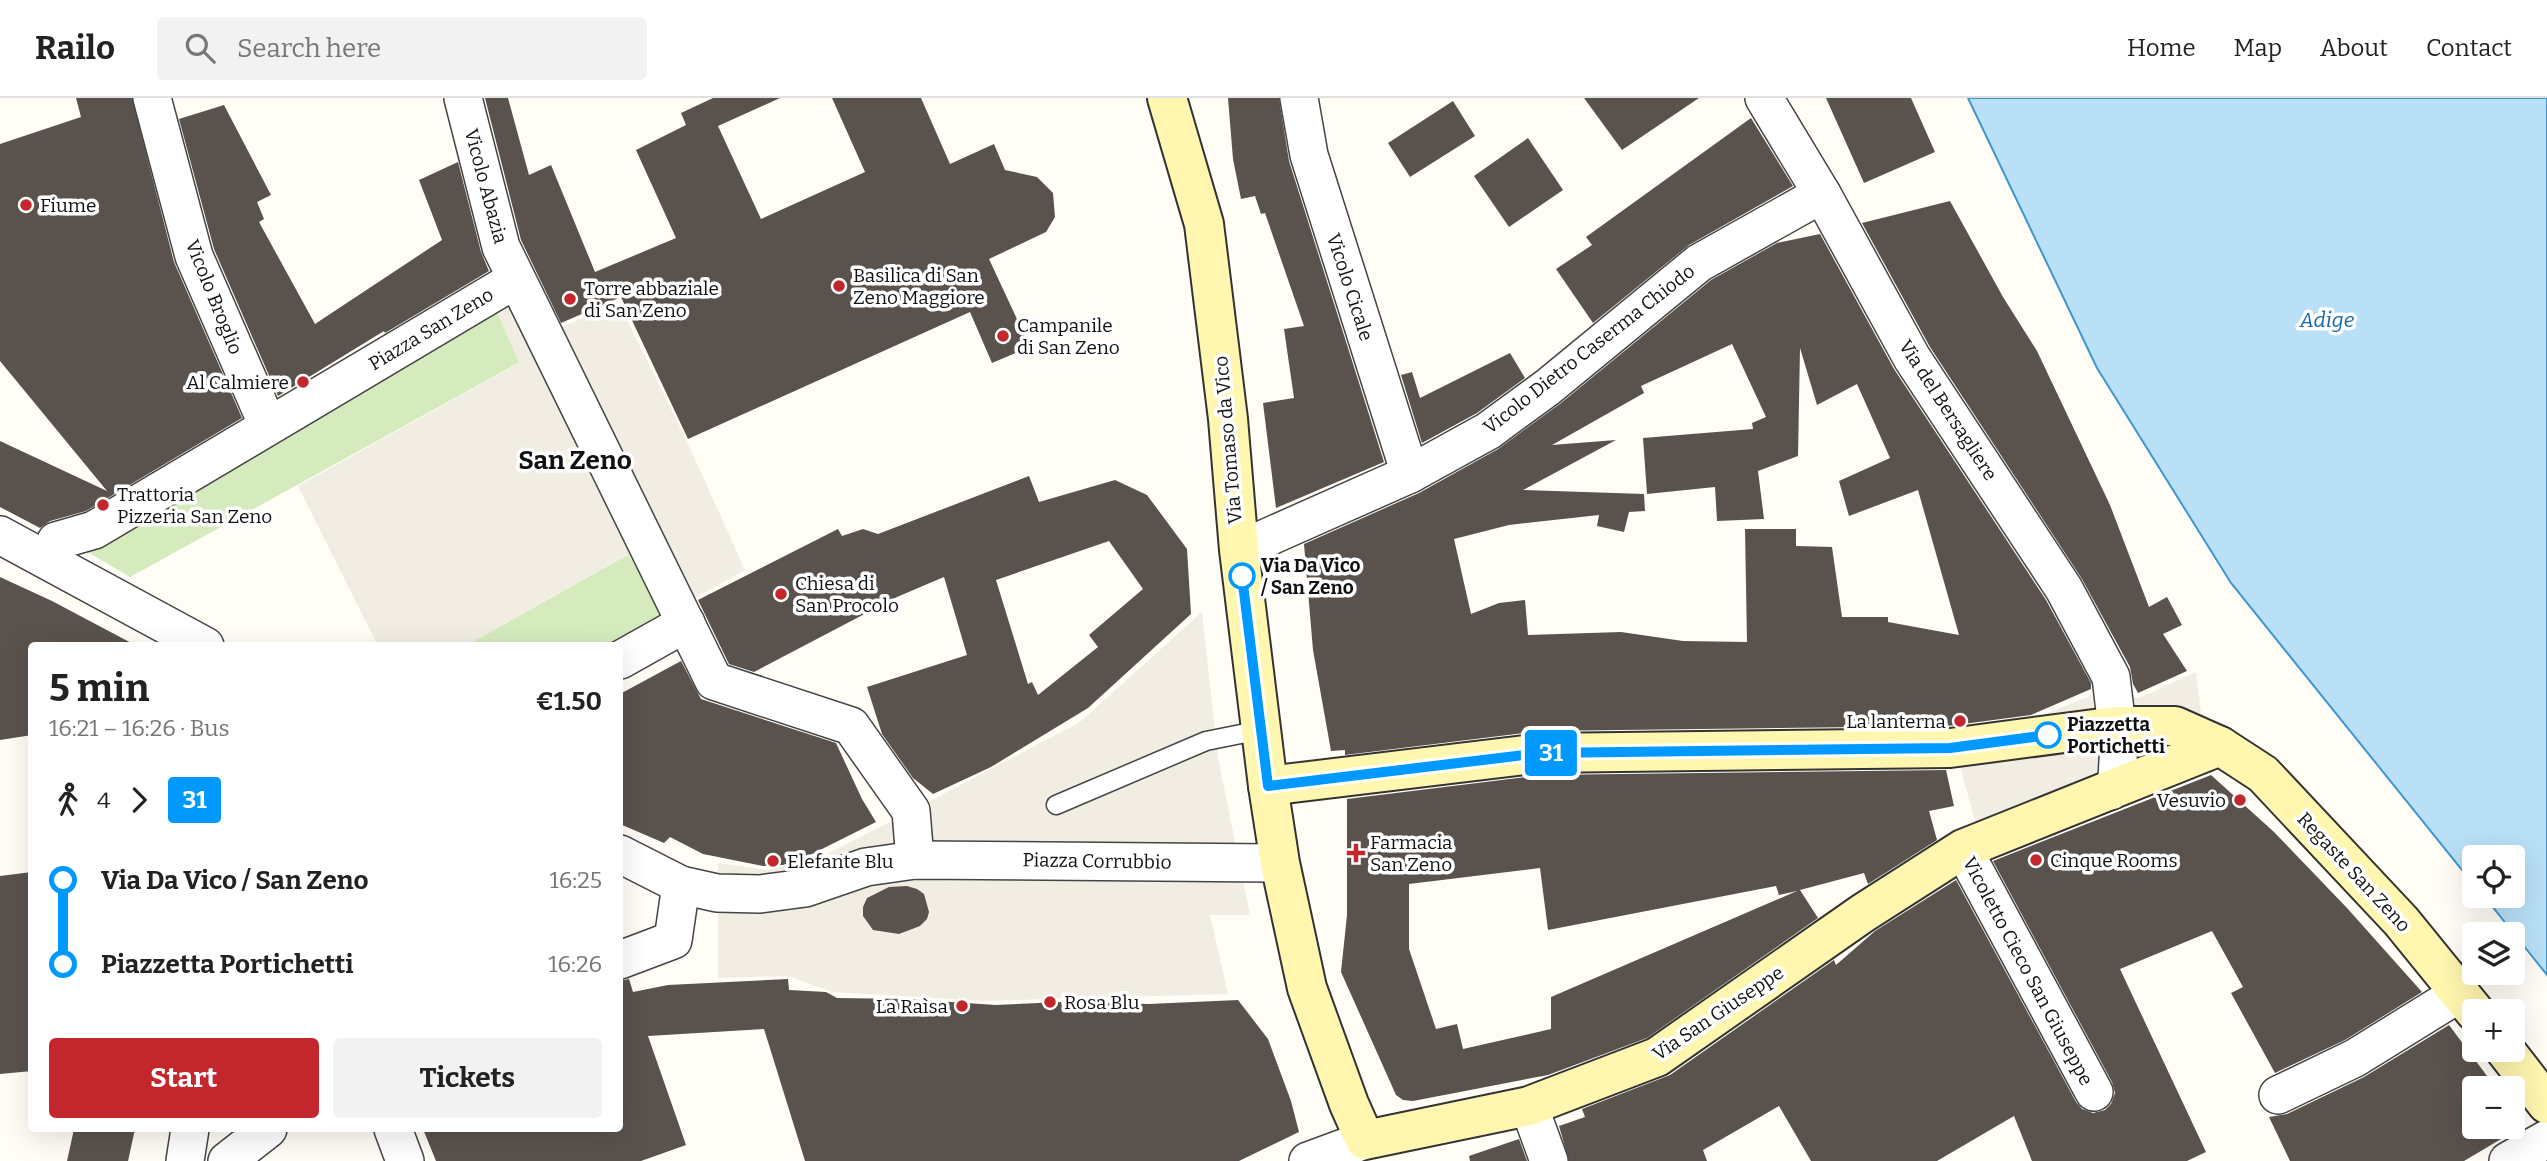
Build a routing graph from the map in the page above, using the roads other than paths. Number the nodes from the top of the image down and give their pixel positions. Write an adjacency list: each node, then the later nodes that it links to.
1 (152, 98): 8 (street, Vicolo Broglio)
2 (463, 98): 7 (street, Vicolo Abazia)
3 (1167, 98): 12 (street, Via Tomaso da Vico)
4 (1299, 98): 9 (street, Vicolo Cicale)
5 (1764, 98): 6 (street, Via del Bersagliere)
6 (1822, 194): 9 (street, Vicolo Dietro Caserma Chiodo); 16 (street, Via del Bersagliere)
7 (513, 273): 11 (street, Piazza San Zeno); 13 (street, Piazza San Zeno)
8 (262, 412)
9 (1410, 474): 12 (street, Vicolo Dietro Caserma Chiodo)
10 (0, 535): 14 (street)
11 (56, 541)
12 (1239, 550): 17 (street, Via Tomaso da Vico)
13 (682, 615): 15 (street); 24 (street, Piazza San Zeno)
14 (198, 642)
15 (623, 658)
16 (2117, 726): 18 (street); 19 (street); 20 (street)
17 (1261, 730): 19 (street, Via Tomaso da Vico); 21 (lane)
18 (2220, 746): 20 (street); 28 (street, Regaste San Zeno)
19 (1268, 786): 25 (street)
20 (2111, 791): 22 (street)
21 (1056, 805)
22 (1963, 849): 31 (street, Vicoletto Cieco San Giuseppe); 34 (street, Via San Giuseppe)
23 (623, 856): 26 (street, Piazza Corrubbio)
24 (915, 860): 25 (street, Piazza Corrubbio); 26 (street, Piazza Corrubbio)
25 (1280, 863): 39 (street)
26 (681, 885): 27 (street)
27 (623, 959)
28 (2465, 999)
29 (2462, 1004): 32 (street)
30 (2514, 1062): 33 (street)
31 (2094, 1092)
32 (2278, 1095)
33 (2547, 1104)
34 (1529, 1106): 39 (street, Via San Giuseppe); 44 (street)
35 (190, 1132): 40 (street)
36 (264, 1132): 41 (street)
37 (394, 1132): 42 (street)
38 (2547, 1139): 45 (street)
39 (1365, 1140): 43 (street)
40 (185, 1161)
41 (227, 1161)
42 (405, 1161)
43 (1308, 1161)
44 (1549, 1161)
45 (2508, 1161)

